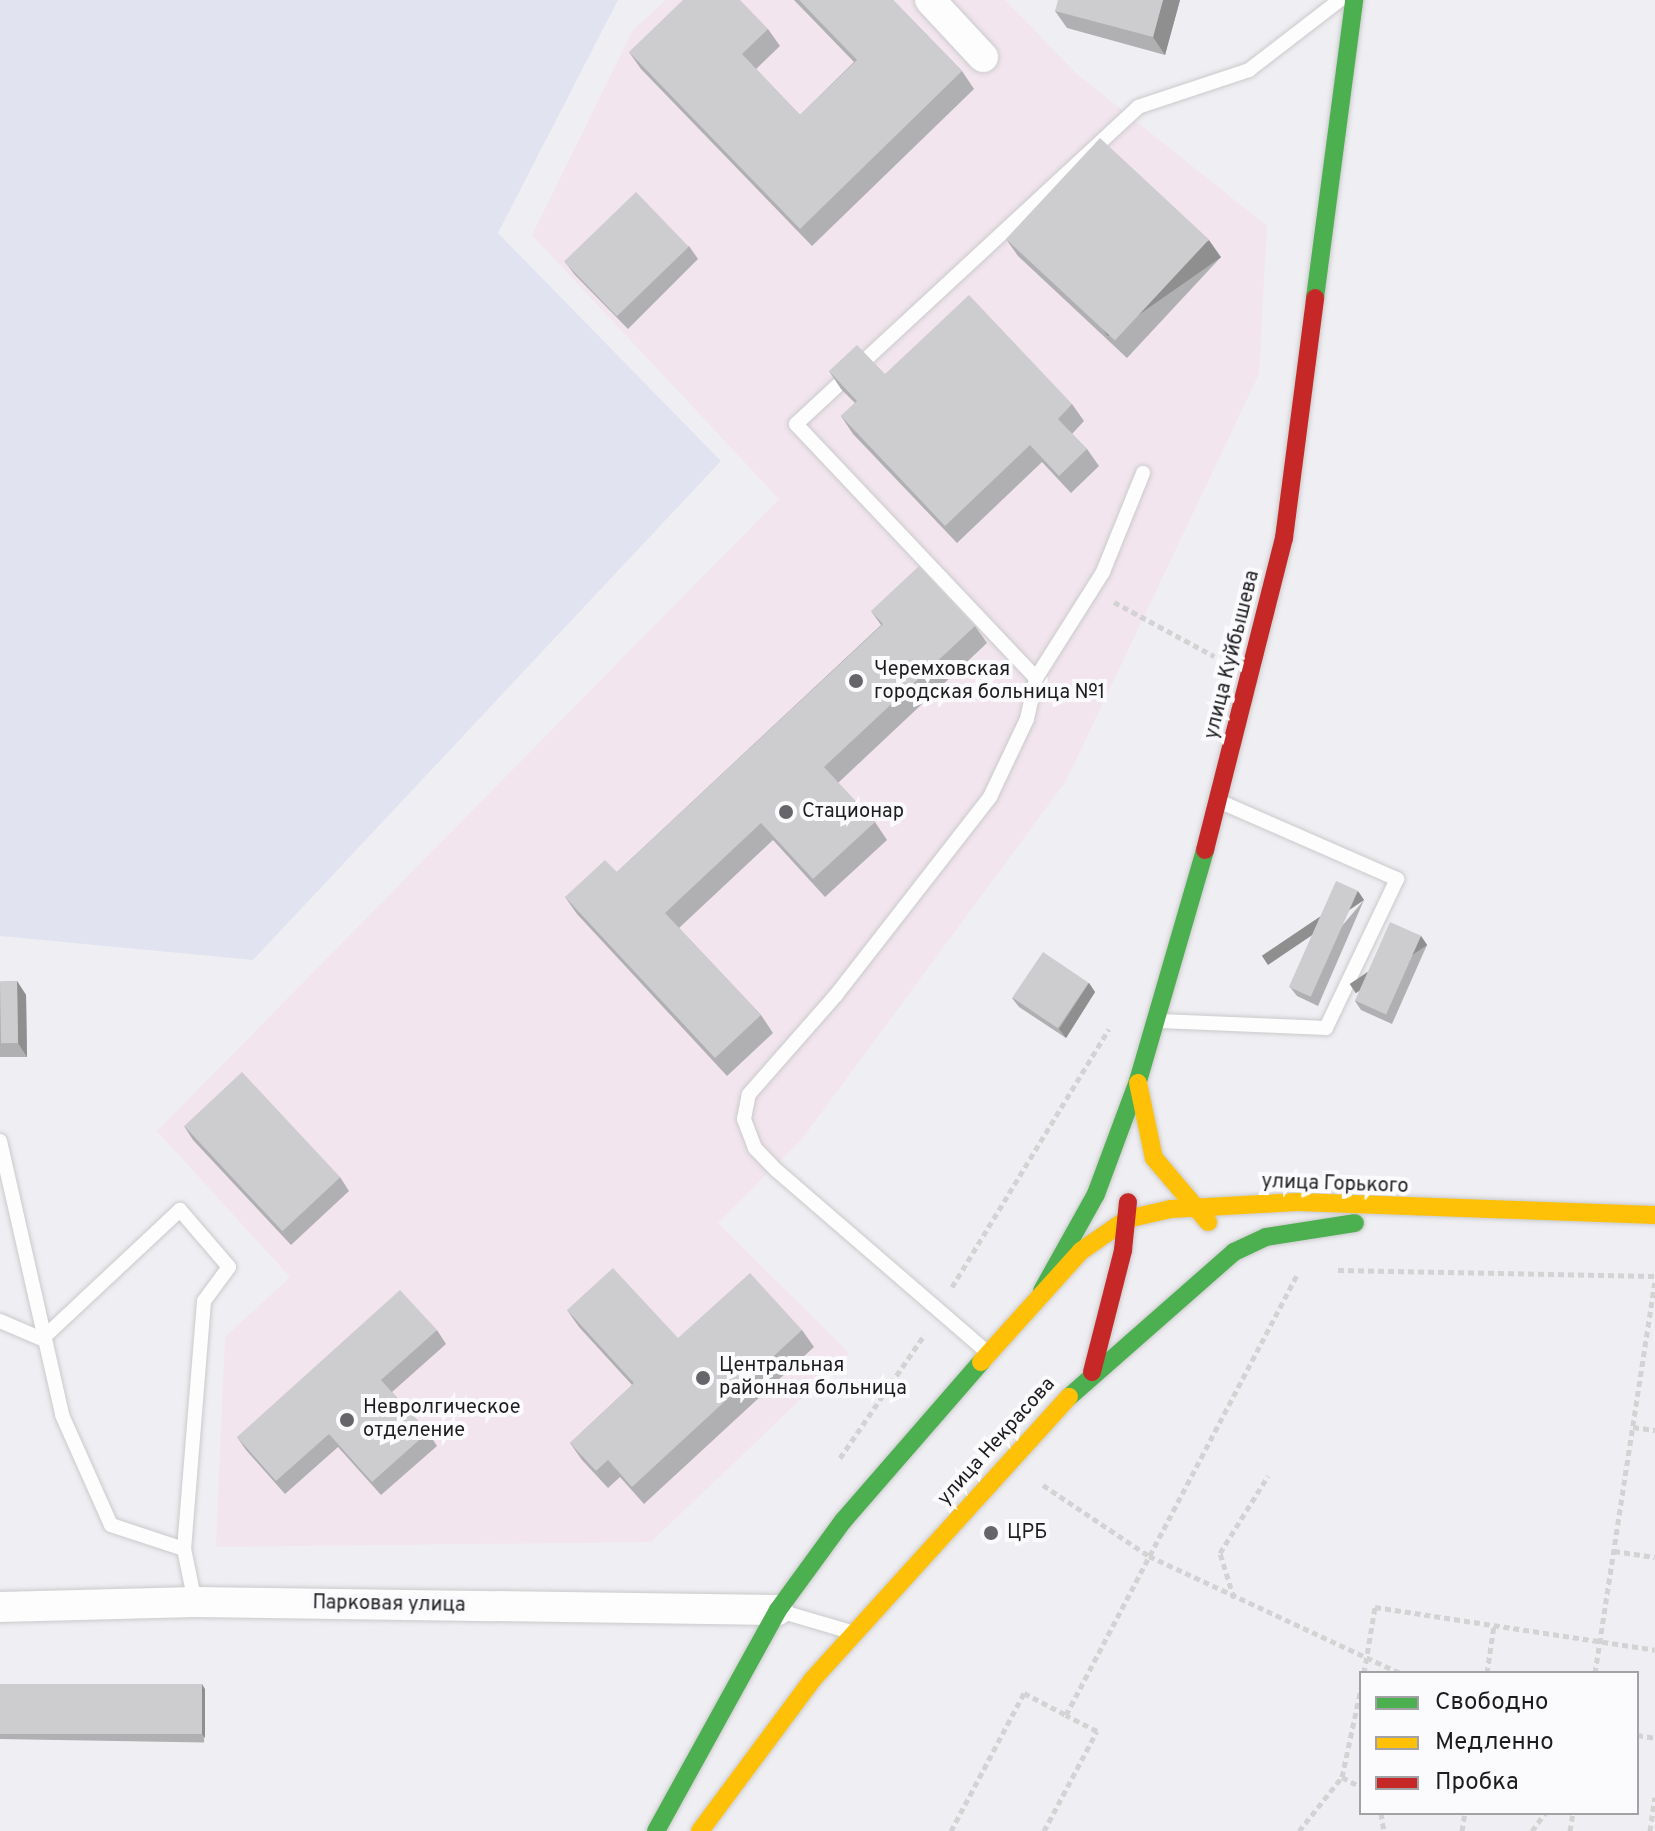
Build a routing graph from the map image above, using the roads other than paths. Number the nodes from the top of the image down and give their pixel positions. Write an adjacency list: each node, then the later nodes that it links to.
1 (930, 0): 4 (street)
2 (1340, 0): 6 (lane)
3 (1354, 0): 7 (street, улица Куйбышева)
4 (983, 57)
5 (1143, 473): 6 (lane)
6 (1036, 678): 21 (lane)
7 (1219, 801): 8 (street, улица Куйбышева); 8 (lane)
8 (1157, 1021): 9 (street, улица Куйбышева)
9 (1138, 1081): 11 (street); 13 (street); 18 (street, улица Куйбышева)
10 (0, 1141): 20 (lane)
11 (1132, 1154)
12 (1129, 1181): 16 (street)
13 (1192, 1209): 14 (street, улица Горького); 16 (street, улица Горького); 17 (street)
14 (1415, 1210): 15 (street, улица Горького); 17 (street, улица Некрасова)
15 (1655, 1215)
16 (1127, 1219): 18 (street, улица Горького); 22 (street)
17 (1266, 1237): 22 (street, улица Некрасова)
18 (1042, 1291): 21 (street)
19 (0, 1321): 20 (lane)
20 (42, 1339): 23 (lane); 23 (lane)
21 (990, 1354): 26 (street)
22 (1092, 1372): 27 (street, улица Некрасова)
23 (184, 1549): 24 (lane)
24 (195, 1602): 25 (street, Парковая улица); 26 (street, Парковая улица)
25 (0, 1607)
26 (778, 1610): 27 (lane); 28 (street)
27 (854, 1633): 29 (street, улица Некрасова)
28 (656, 1831)
29 (700, 1831)

